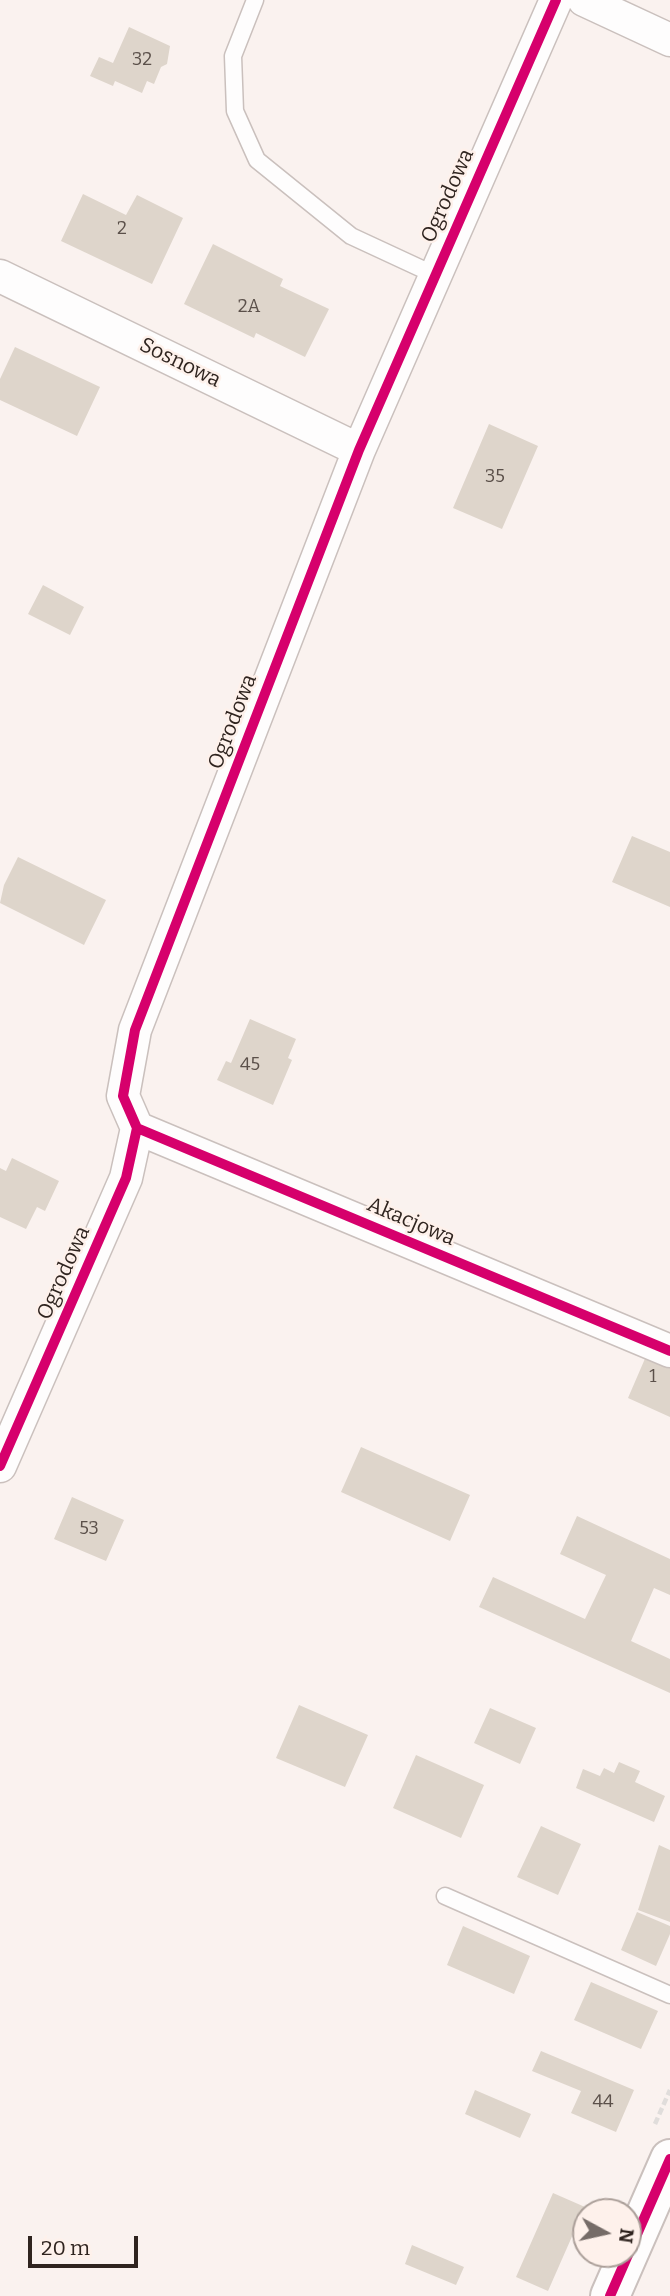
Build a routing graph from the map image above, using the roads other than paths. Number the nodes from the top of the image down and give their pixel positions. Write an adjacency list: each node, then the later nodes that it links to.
1 (256, 0): 5 (lane, Ogrodowa)
2 (556, 0): 5 (street, Ogrodowa)
3 (584, 0): 4 (street)
4 (670, 40)
5 (435, 275): 7 (street, Ogrodowa)
6 (0, 276): 7 (street, Sosnowa)
7 (359, 450): 8 (street, Ogrodowa)
8 (137, 1128): 9 (street, Akacjowa); 10 (street, Ogrodowa)
9 (670, 1352)
10 (0, 1466)
11 (445, 1896): 12 (lane)
12 (670, 1995)
13 (670, 2159): 14 (street)
14 (610, 2296)

